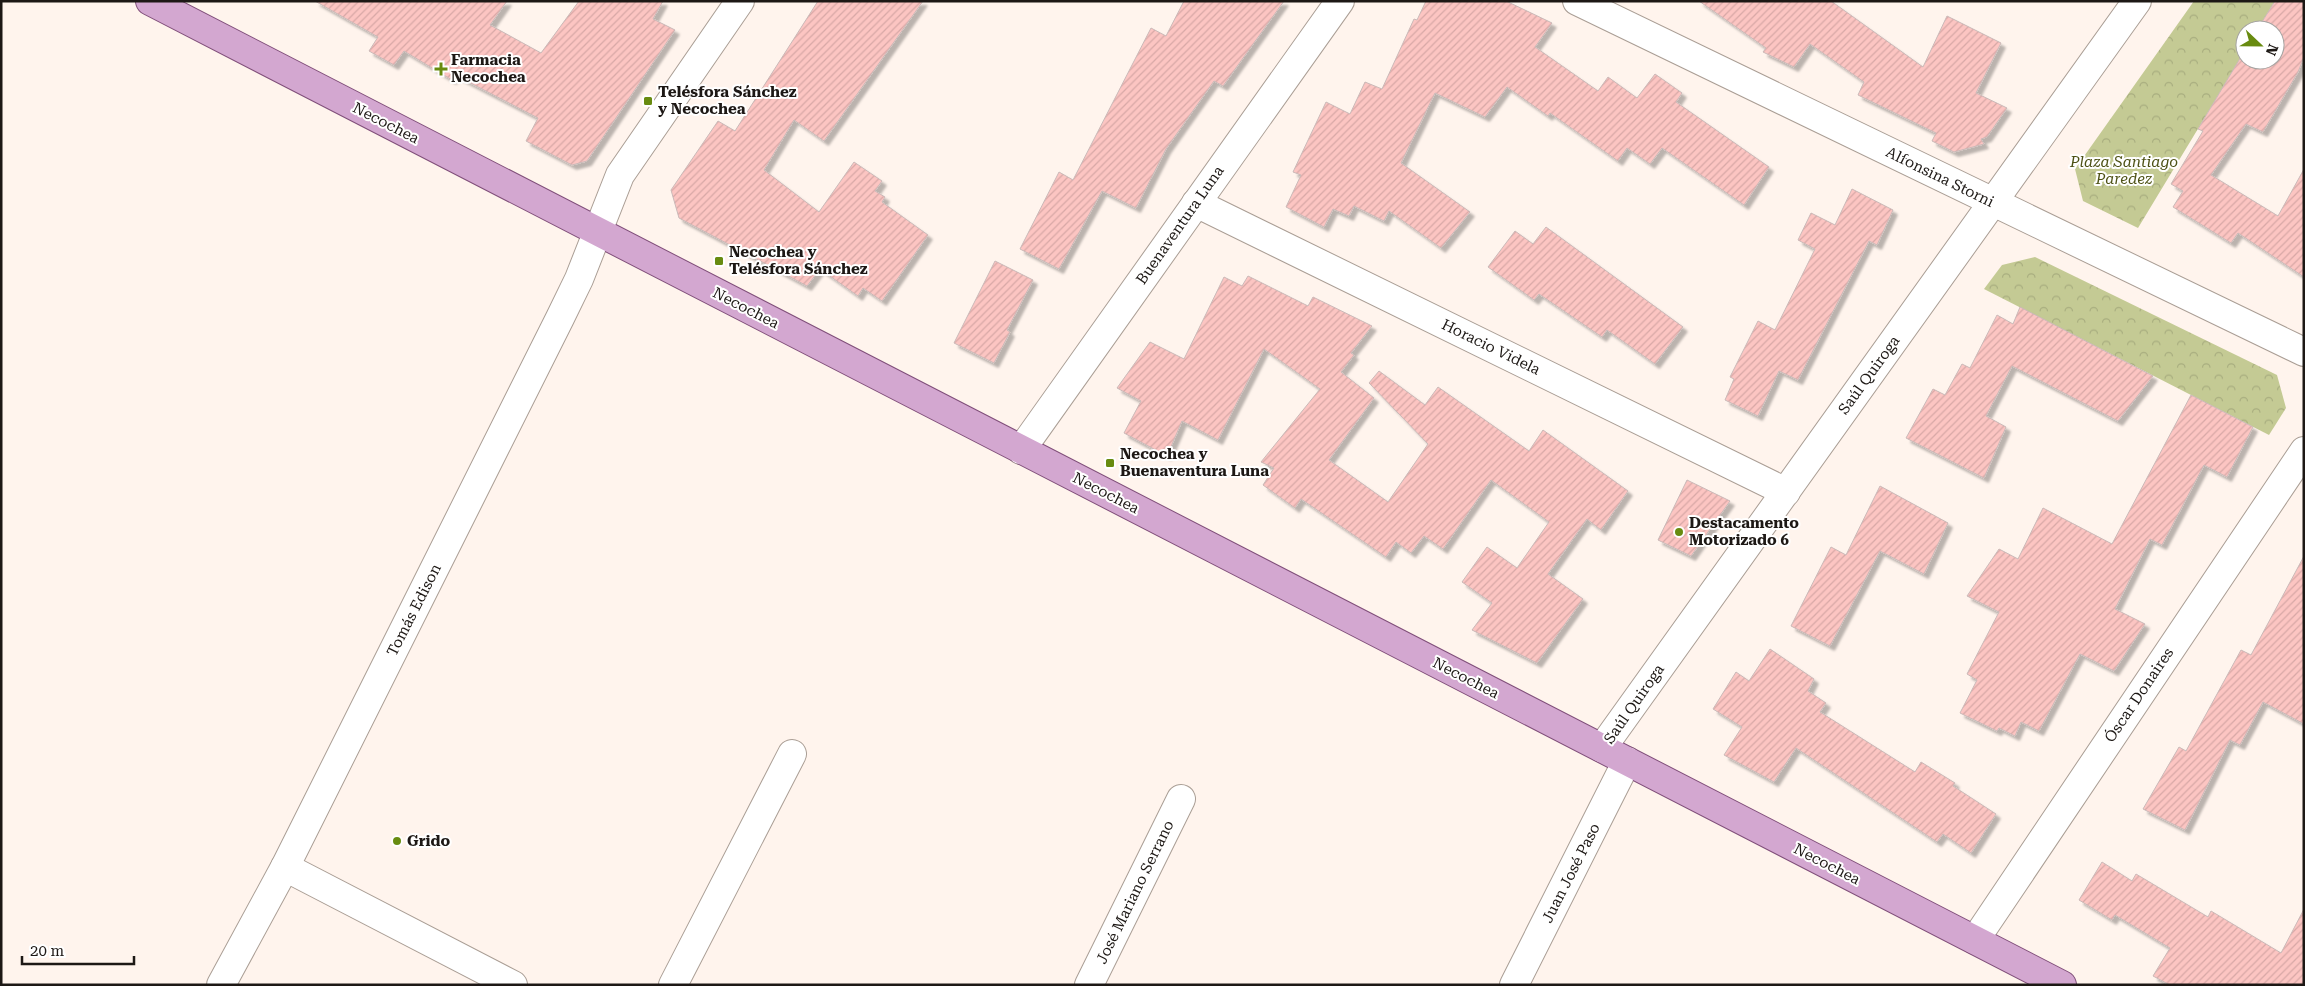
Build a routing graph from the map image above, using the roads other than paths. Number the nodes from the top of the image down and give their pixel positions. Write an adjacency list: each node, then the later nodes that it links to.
1 (150, 1): 8 (main road, Necochea)
2 (740, 1): 8 (street, Tomás Edison)
3 (1340, 1): 7 (street, Buenaventura Luna)
4 (1577, 1): 6 (street, Alfonsina Storni)
5 (2137, 1): 6 (street, Saúl Quiroga)
6 (1993, 202): 9 (street, Alfonsina Storni); 12 (street, Saúl Quiroga)
7 (1196, 203): 10 (street, Buenaventura Luna); 12 (street, Horacio Videla)
8 (597, 232): 10 (main road, Necochea); 17 (street, Tomás Edison)
9 (2304, 352)
10 (1021, 450): 13 (main road, Necochea)
11 (2304, 451): 18 (street, Óscar Donaires)
12 (1786, 492): 13 (street, Saúl Quiroga)
13 (1602, 748): 15 (main road, Necochea)
14 (792, 754): 21 (street)
15 (1627, 761): 18 (main road, Necochea); 23 (street, Juan José Paso)
16 (1181, 799): 22 (street, José Mariano Serrano)
17 (285, 867): 19 (street, Tomás Edison); 20 (street)
18 (1975, 940): 24 (main road, Necochea)
19 (221, 985)
20 (513, 985)
21 (673, 985)
22 (1089, 985)
23 (1514, 985)
24 (2062, 985)

